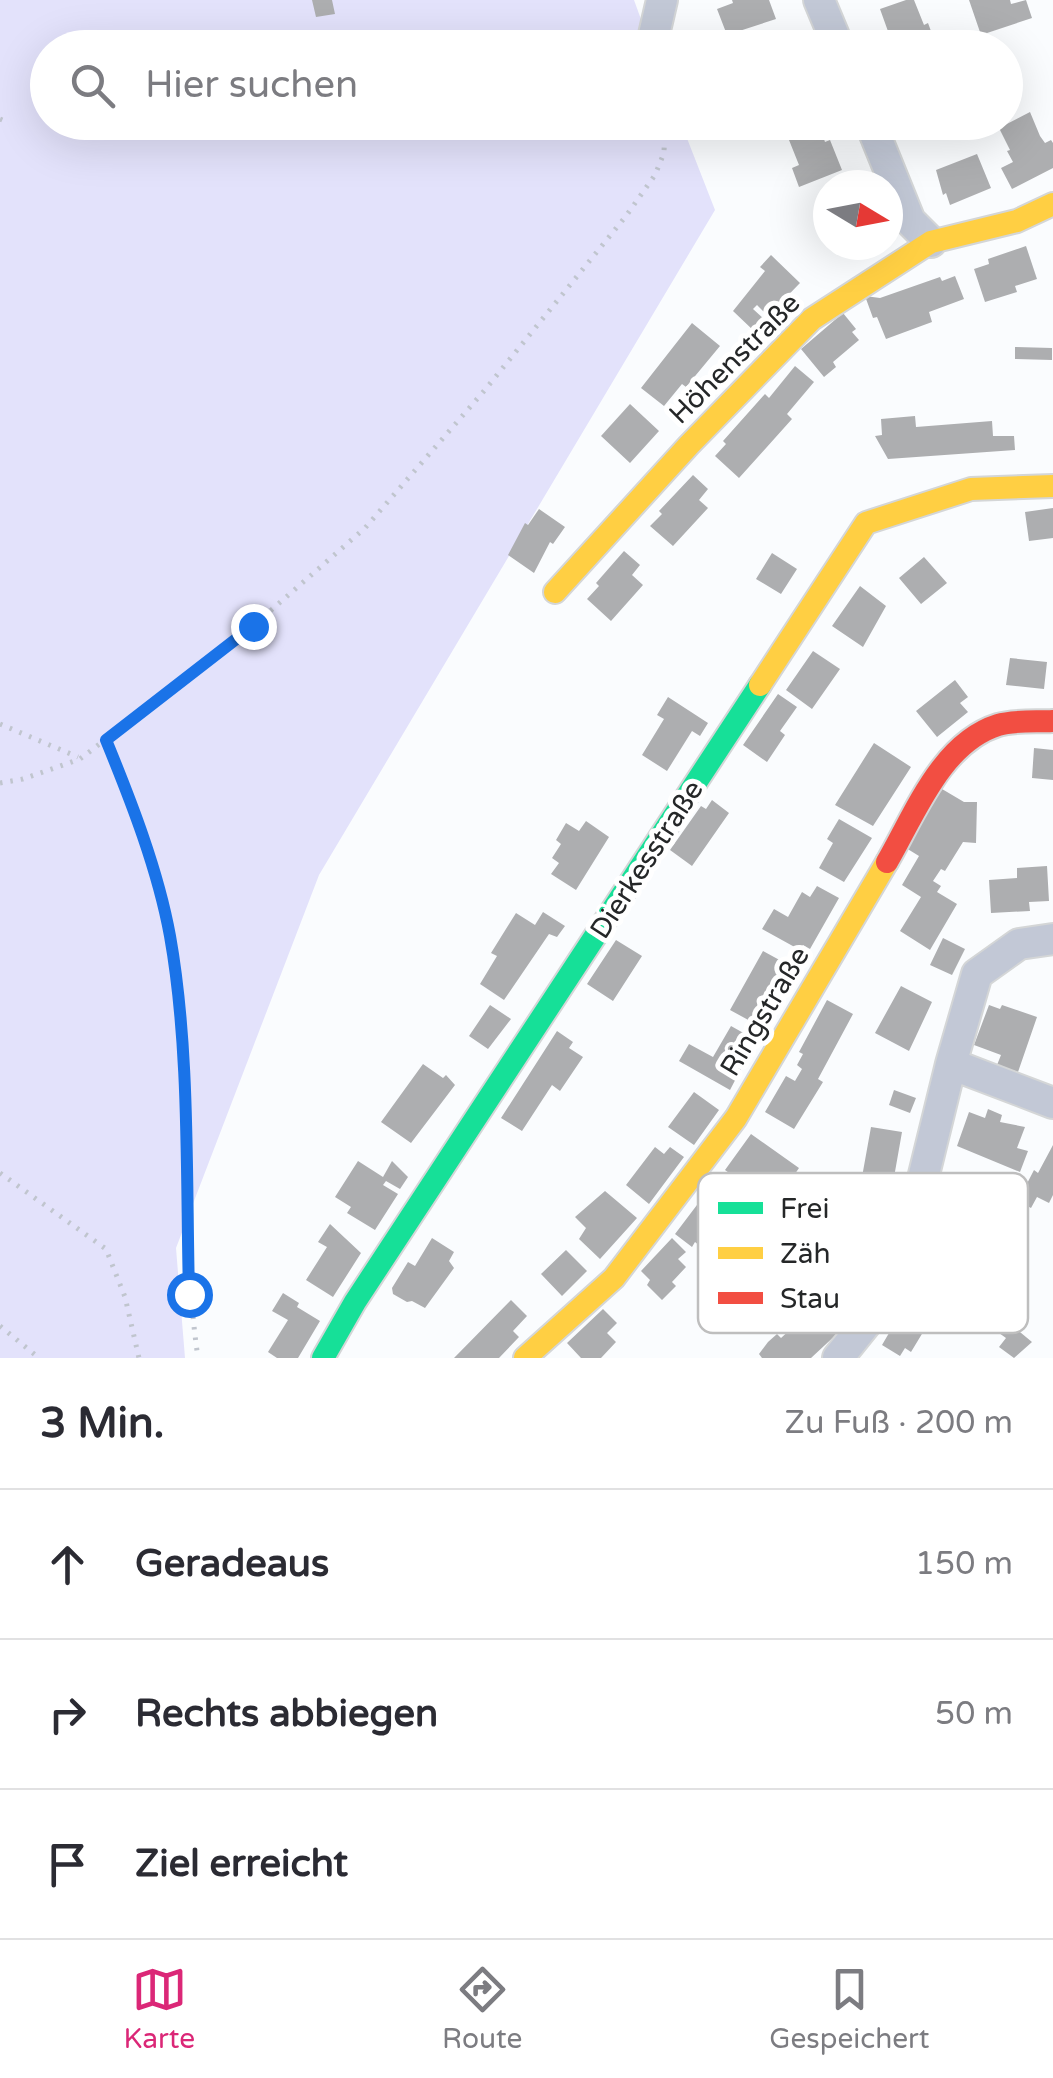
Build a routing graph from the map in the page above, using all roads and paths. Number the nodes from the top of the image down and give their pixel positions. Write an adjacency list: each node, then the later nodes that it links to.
1 (662, 0): 3 (street)
2 (820, 0): 4 (street)
3 (655, 30)
4 (832, 30)
5 (0, 120): 6 (path)
6 (9, 122)
7 (664, 140): 15 (path)
8 (877, 140): 10 (street)
9 (1053, 204): 10 (street, Höhenstraße)
10 (930, 242): 12 (street, Höhenstraße)
11 (1053, 486): 28 (street, Dierkesstraße)
12 (555, 592)
13 (1053, 720): 29 (street, Ringstraße)
14 (0, 724): 16 (path)
15 (106, 740): 16 (path); 27 (path)
16 (80, 758): 17 (path)
17 (0, 783)
18 (1053, 938): 19 (street)
19 (951, 1064): 20 (street); 22 (street)
20 (1053, 1103)
21 (0, 1173): 26 (path)
22 (924, 1173)
23 (0, 1326): 25 (path)
24 (858, 1333): 30 (street)
25 (40, 1358)
26 (139, 1358)
27 (198, 1358)
28 (323, 1358)
29 (525, 1358)
30 (838, 1358)

